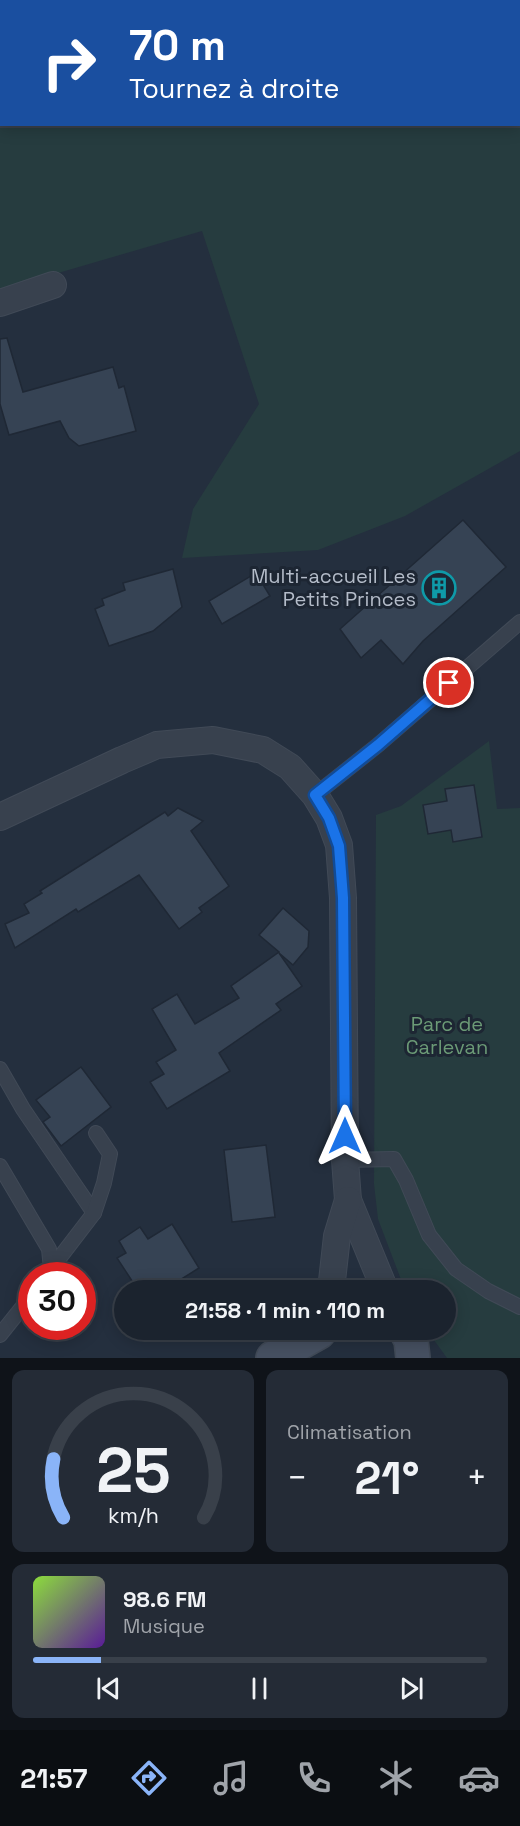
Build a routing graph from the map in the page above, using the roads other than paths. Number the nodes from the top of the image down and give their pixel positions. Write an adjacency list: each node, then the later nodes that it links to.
1 (53, 285): 2 (street)
2 (0, 303)
3 (520, 622): 4 (lane)
4 (315, 795): 5 (street); 8 (street)
5 (0, 817)
6 (0, 1069): 11 (lane)
7 (96, 1133): 11 (lane)
8 (345, 1160): 10 (street); 16 (lane)
9 (0, 1166): 12 (lane)
10 (348, 1200): 14 (street); 15 (street)
11 (94, 1213): 13 (lane)
12 (49, 1262)
13 (57, 1262)
14 (332, 1280)
15 (381, 1280)
16 (520, 1307)
17 (18, 1312): 18 (lane)
18 (0, 1335)
19 (317, 1340): 20 (main road)
20 (273, 1358)

